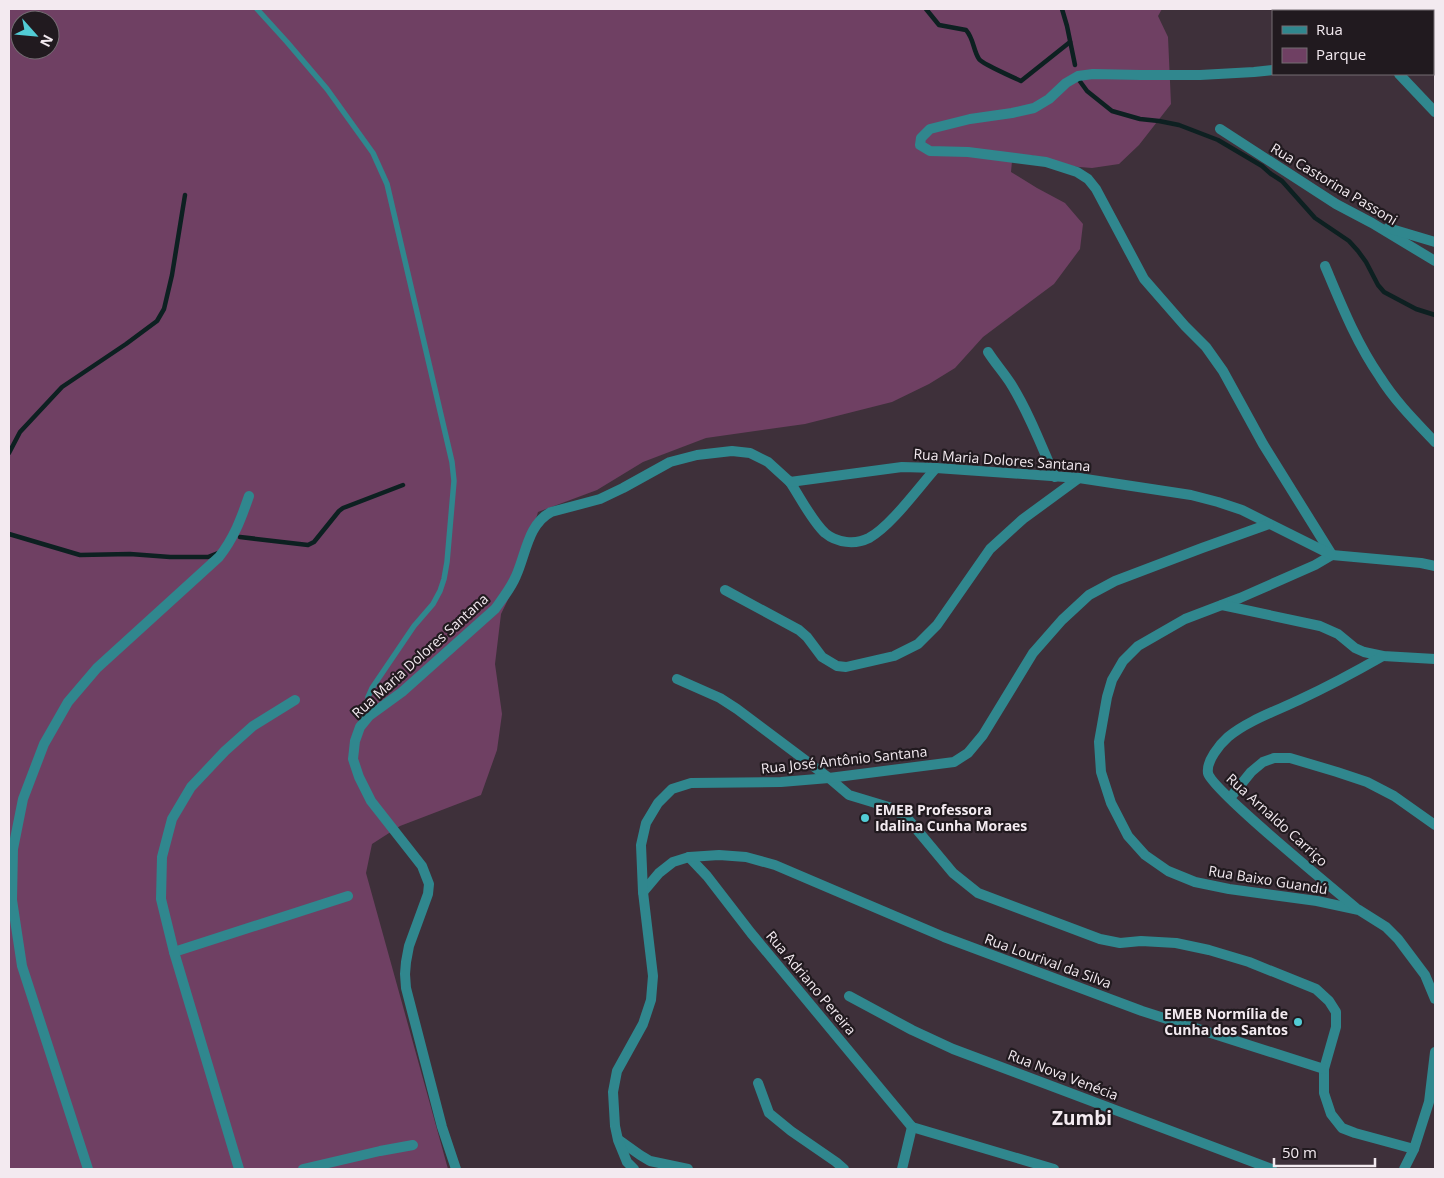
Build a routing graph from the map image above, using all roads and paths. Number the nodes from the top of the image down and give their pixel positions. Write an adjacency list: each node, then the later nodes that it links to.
1 (257, 9): 26 (lane)
2 (1272, 70): 18 (street)
3 (1400, 75): 4 (street)
4 (1435, 112)
5 (1220, 129): 6 (street, Rua Castorina Passoni)
6 (1372, 223): 7 (street); 8 (street, Rua Castorina Passoni)
7 (1435, 242)
8 (1435, 261)
9 (1325, 266): 11 (street)
10 (988, 352): 13 (street)
11 (1435, 442)
12 (936, 468): 13 (street, Rua Maria Dolores Santana); 15 (street, Rua Maria Dolores Santana); 15 (street)
13 (1054, 477): 14 (street, Rua Maria Dolores Santana)
14 (1079, 478): 17 (street, Rua Maria Dolores Santana); 20 (street)
15 (790, 482): 26 (street, Rua Maria Dolores Santana)
16 (250, 496): 44 (street)
17 (1268, 524): 18 (street, Rua Maria Dolores Santana); 27 (street, Rua José Antônio Santana)
18 (1332, 556): 19 (street, Rua Maria Dolores Santana); 21 (street, Rua Baixo Guandú)
19 (1435, 566)
20 (725, 590)
21 (1221, 605): 22 (street); 33 (street, Rua Baixo Guandú)
22 (1383, 656): 23 (street); 28 (street, Rua Arnaldo Carriço)
23 (1435, 659)
24 (676, 679): 27 (street)
25 (295, 700): 34 (street)
26 (370, 716): 47 (street, Rua Maria Dolores Santana)
27 (829, 778): 31 (street, Rua José Antônio Santana); 38 (street)
28 (1230, 798): 29 (street); 33 (street, Rua Arnaldo Carriço)
29 (1435, 825)
30 (689, 857): 31 (street, Rua Lourival da Silva); 38 (street, Rua Lourival da Silva); 40 (street, Rua Adriano Pereira)
31 (643, 892): 41 (street, Rua José Antônio Santana)
32 (348, 896): 34 (street)
33 (1359, 910): 36 (street, Rua Baixo Guandú)
34 (174, 952): 45 (street)
35 (849, 996): 53 (street, Rua Nova Venécia)
36 (1435, 999)
37 (1435, 1052): 43 (street)
38 (1324, 1069): 43 (street)
39 (758, 1083): 50 (street)
40 (912, 1127): 51 (street); 52 (street)
41 (618, 1140): 48 (street, Rua José Antônio Santana); 49 (street)
42 (413, 1145): 46 (street)
43 (1414, 1149): 54 (street)
44 (88, 1169)
45 (239, 1169)
46 (303, 1169)
47 (456, 1169)
48 (634, 1169)
49 (688, 1169)
50 (844, 1169)
51 (902, 1169)
52 (1054, 1169)
53 (1272, 1169)
54 (1404, 1169)

